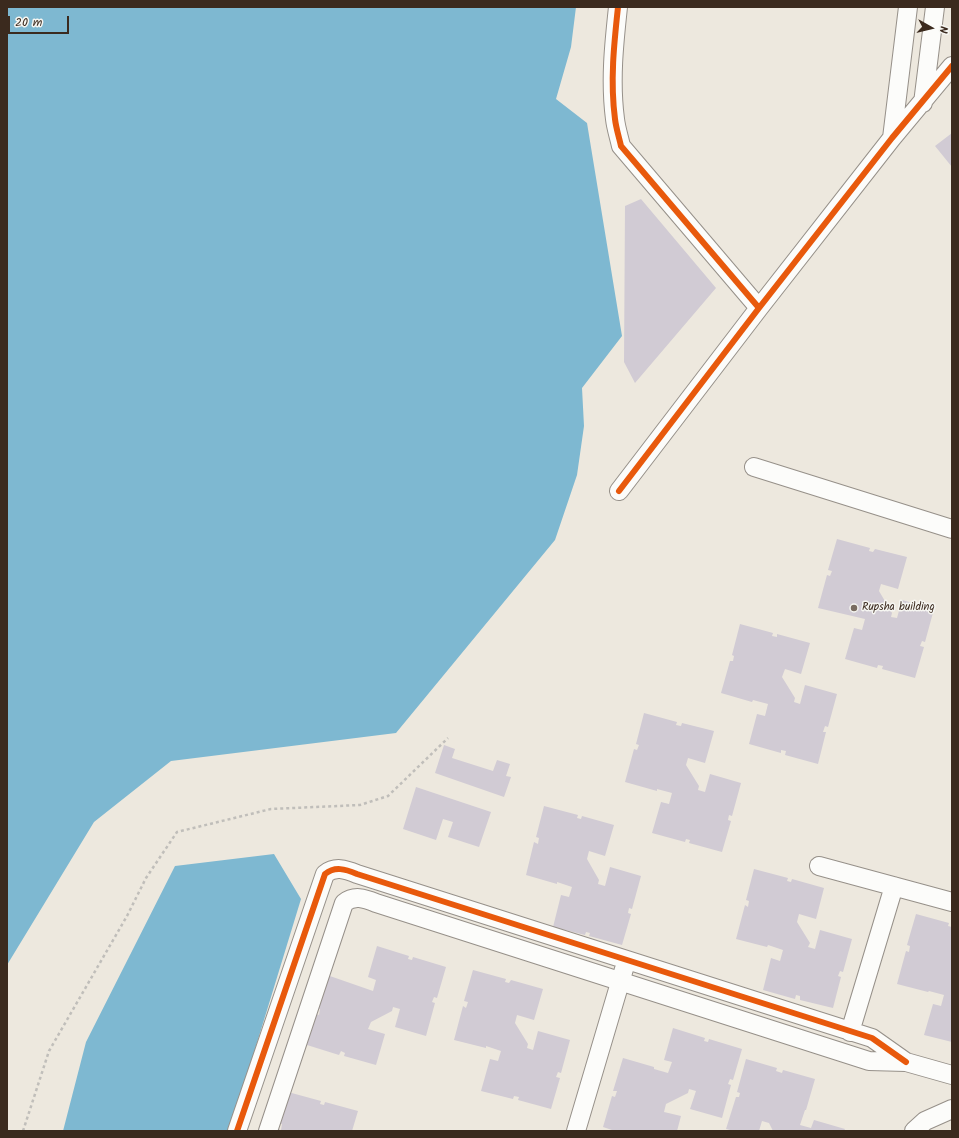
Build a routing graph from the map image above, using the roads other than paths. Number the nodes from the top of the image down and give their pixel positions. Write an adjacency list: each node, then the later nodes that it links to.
1 (618, 7): 7 (street)
2 (908, 7): 6 (street)
3 (935, 7): 5 (street)
4 (952, 66): 5 (street)
5 (923, 103): 6 (street)
6 (892, 138): 7 (street)
7 (759, 308): 9 (street)
8 (754, 467): 10 (street)
9 (619, 491)
10 (952, 529)
11 (819, 866): 12 (street)
12 (894, 886): 13 (street); 16 (street)
13 (952, 902)
14 (626, 961): 15 (street); 16 (street); 21 (street)
15 (620, 981): 17 (street); 22 (street); 23 (street)
16 (850, 1032): 17 (street)
17 (906, 1062): 18 (street)
18 (952, 1075)
19 (952, 1109): 20 (street)
20 (921, 1128)
21 (237, 1131)
22 (268, 1131)
23 (576, 1131)

